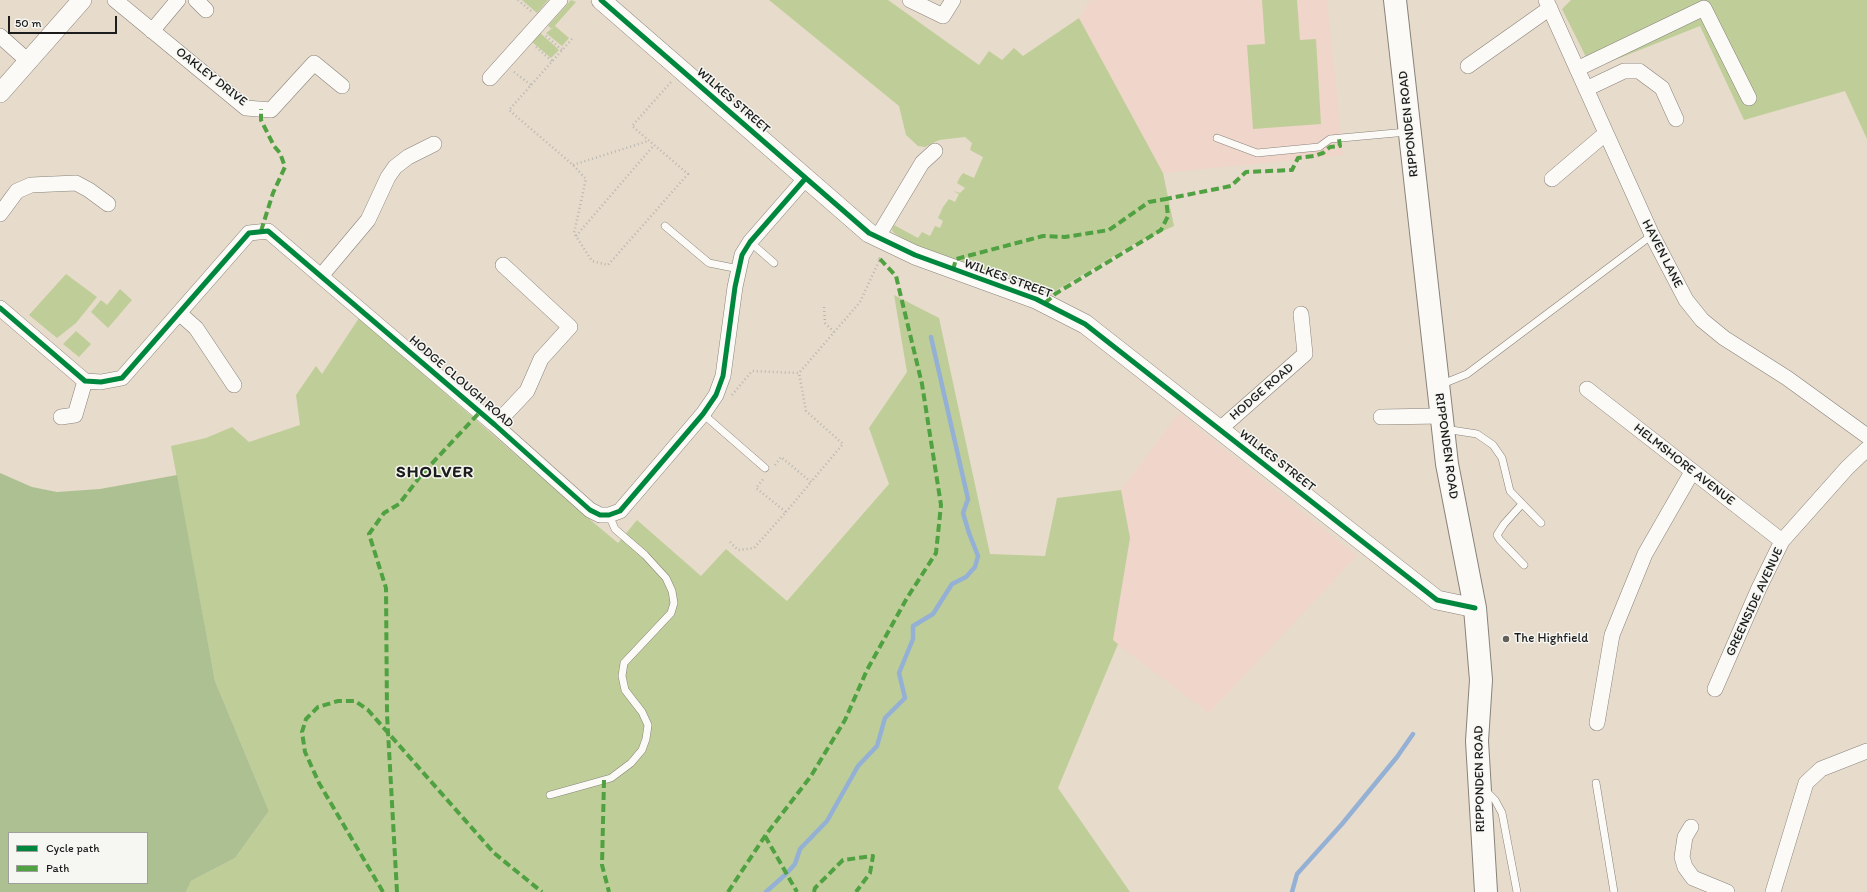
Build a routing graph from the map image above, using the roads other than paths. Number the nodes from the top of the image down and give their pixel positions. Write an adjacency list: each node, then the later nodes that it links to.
1 (82, 0): 12 (street)
2 (115, 0): 10 (street, OAKLEY DRIVE)
3 (178, 0): 10 (street)
4 (560, 0): 15 (street)
5 (601, 0): 26 (street, WILKES STREET)
6 (910, 0): 7 (street)
7 (953, 0)
8 (1396, 0): 21 (main road, RIPPONDEN ROAD)
9 (1548, 4): 13 (street); 14 (street, HAVEN LANE)
10 (152, 31): 16 (street, OAKLEY DRIVE)
11 (0, 36): 12 (street)
12 (28, 61): 18 (street)
13 (1468, 66)
14 (1577, 69): 17 (street, HAVEN LANE); 19 (street)
15 (490, 78)
16 (342, 86)
17 (1586, 89): 20 (street); 22 (street, HAVEN LANE)
18 (0, 93)
19 (1749, 98)
20 (1676, 119)
21 (1410, 132): 23 (lane); 43 (main road, RIPPONDEN ROAD)
22 (1605, 134): 27 (street); 31 (street, HAVEN LANE)
23 (1217, 138)
24 (434, 144): 37 (street)
25 (935, 151): 32 (street)
26 (805, 179): 32 (street, WILKES STREET); 33 (street)
27 (1552, 179)
28 (108, 204): 29 (street)
29 (0, 214)
30 (665, 226): 36 (lane)
31 (1652, 235): 43 (lane); 51 (street, HAVEN LANE)
32 (877, 238): 50 (street, WILKES STREET)
33 (750, 242): 34 (lane); 36 (street)
34 (774, 263)
35 (503, 265): 49 (street)
36 (739, 269): 45 (street)
37 (321, 276): 39 (street, HODGE CLOUGH ROAD); 49 (street, HODGE CLOUGH ROAD)
38 (0, 308): 41 (street)
39 (179, 313): 41 (street, HODGE CLOUGH ROAD); 42 (street)
40 (1301, 314): 50 (street, HODGE ROAD)
41 (85, 381): 46 (street)
42 (234, 385)
43 (1438, 386): 48 (main road, RIPPONDEN ROAD)
44 (1587, 389): 54 (street, HELMSHORE AVENUE)
45 (703, 414): 53 (lane); 56 (street)
46 (61, 417)
47 (1381, 417): 48 (street)
48 (1442, 422): 55 (lane); 60 (main road, RIPPONDEN ROAD)
49 (495, 425): 56 (street, HODGE CLOUGH ROAD)
50 (1220, 429): 60 (street, WILKES STREET)
51 (1867, 436)
52 (1867, 449): 58 (street, GREENSIDE AVENUE)
53 (765, 468)
54 (1692, 472): 58 (street, HELMSHORE AVENUE); 62 (street)
55 (1522, 504): 57 (lane); 59 (lane)
56 (609, 515): 66 (lane)
57 (1541, 524)
58 (1782, 541): 61 (street, GREENSIDE AVENUE)
59 (1524, 565)
60 (1475, 608): 65 (main road, RIPPONDEN ROAD)
61 (1715, 689)
62 (1596, 723)
63 (1867, 751): 72 (street)
64 (1596, 783): 70 (lane)
65 (1479, 784): 68 (main road, RIPPONDEN ROAD); 69 (lane)
66 (550, 796)
67 (1691, 827): 71 (street)
68 (1486, 892)
69 (1517, 892)
70 (1614, 892)
71 (1727, 892)
72 (1773, 892)

